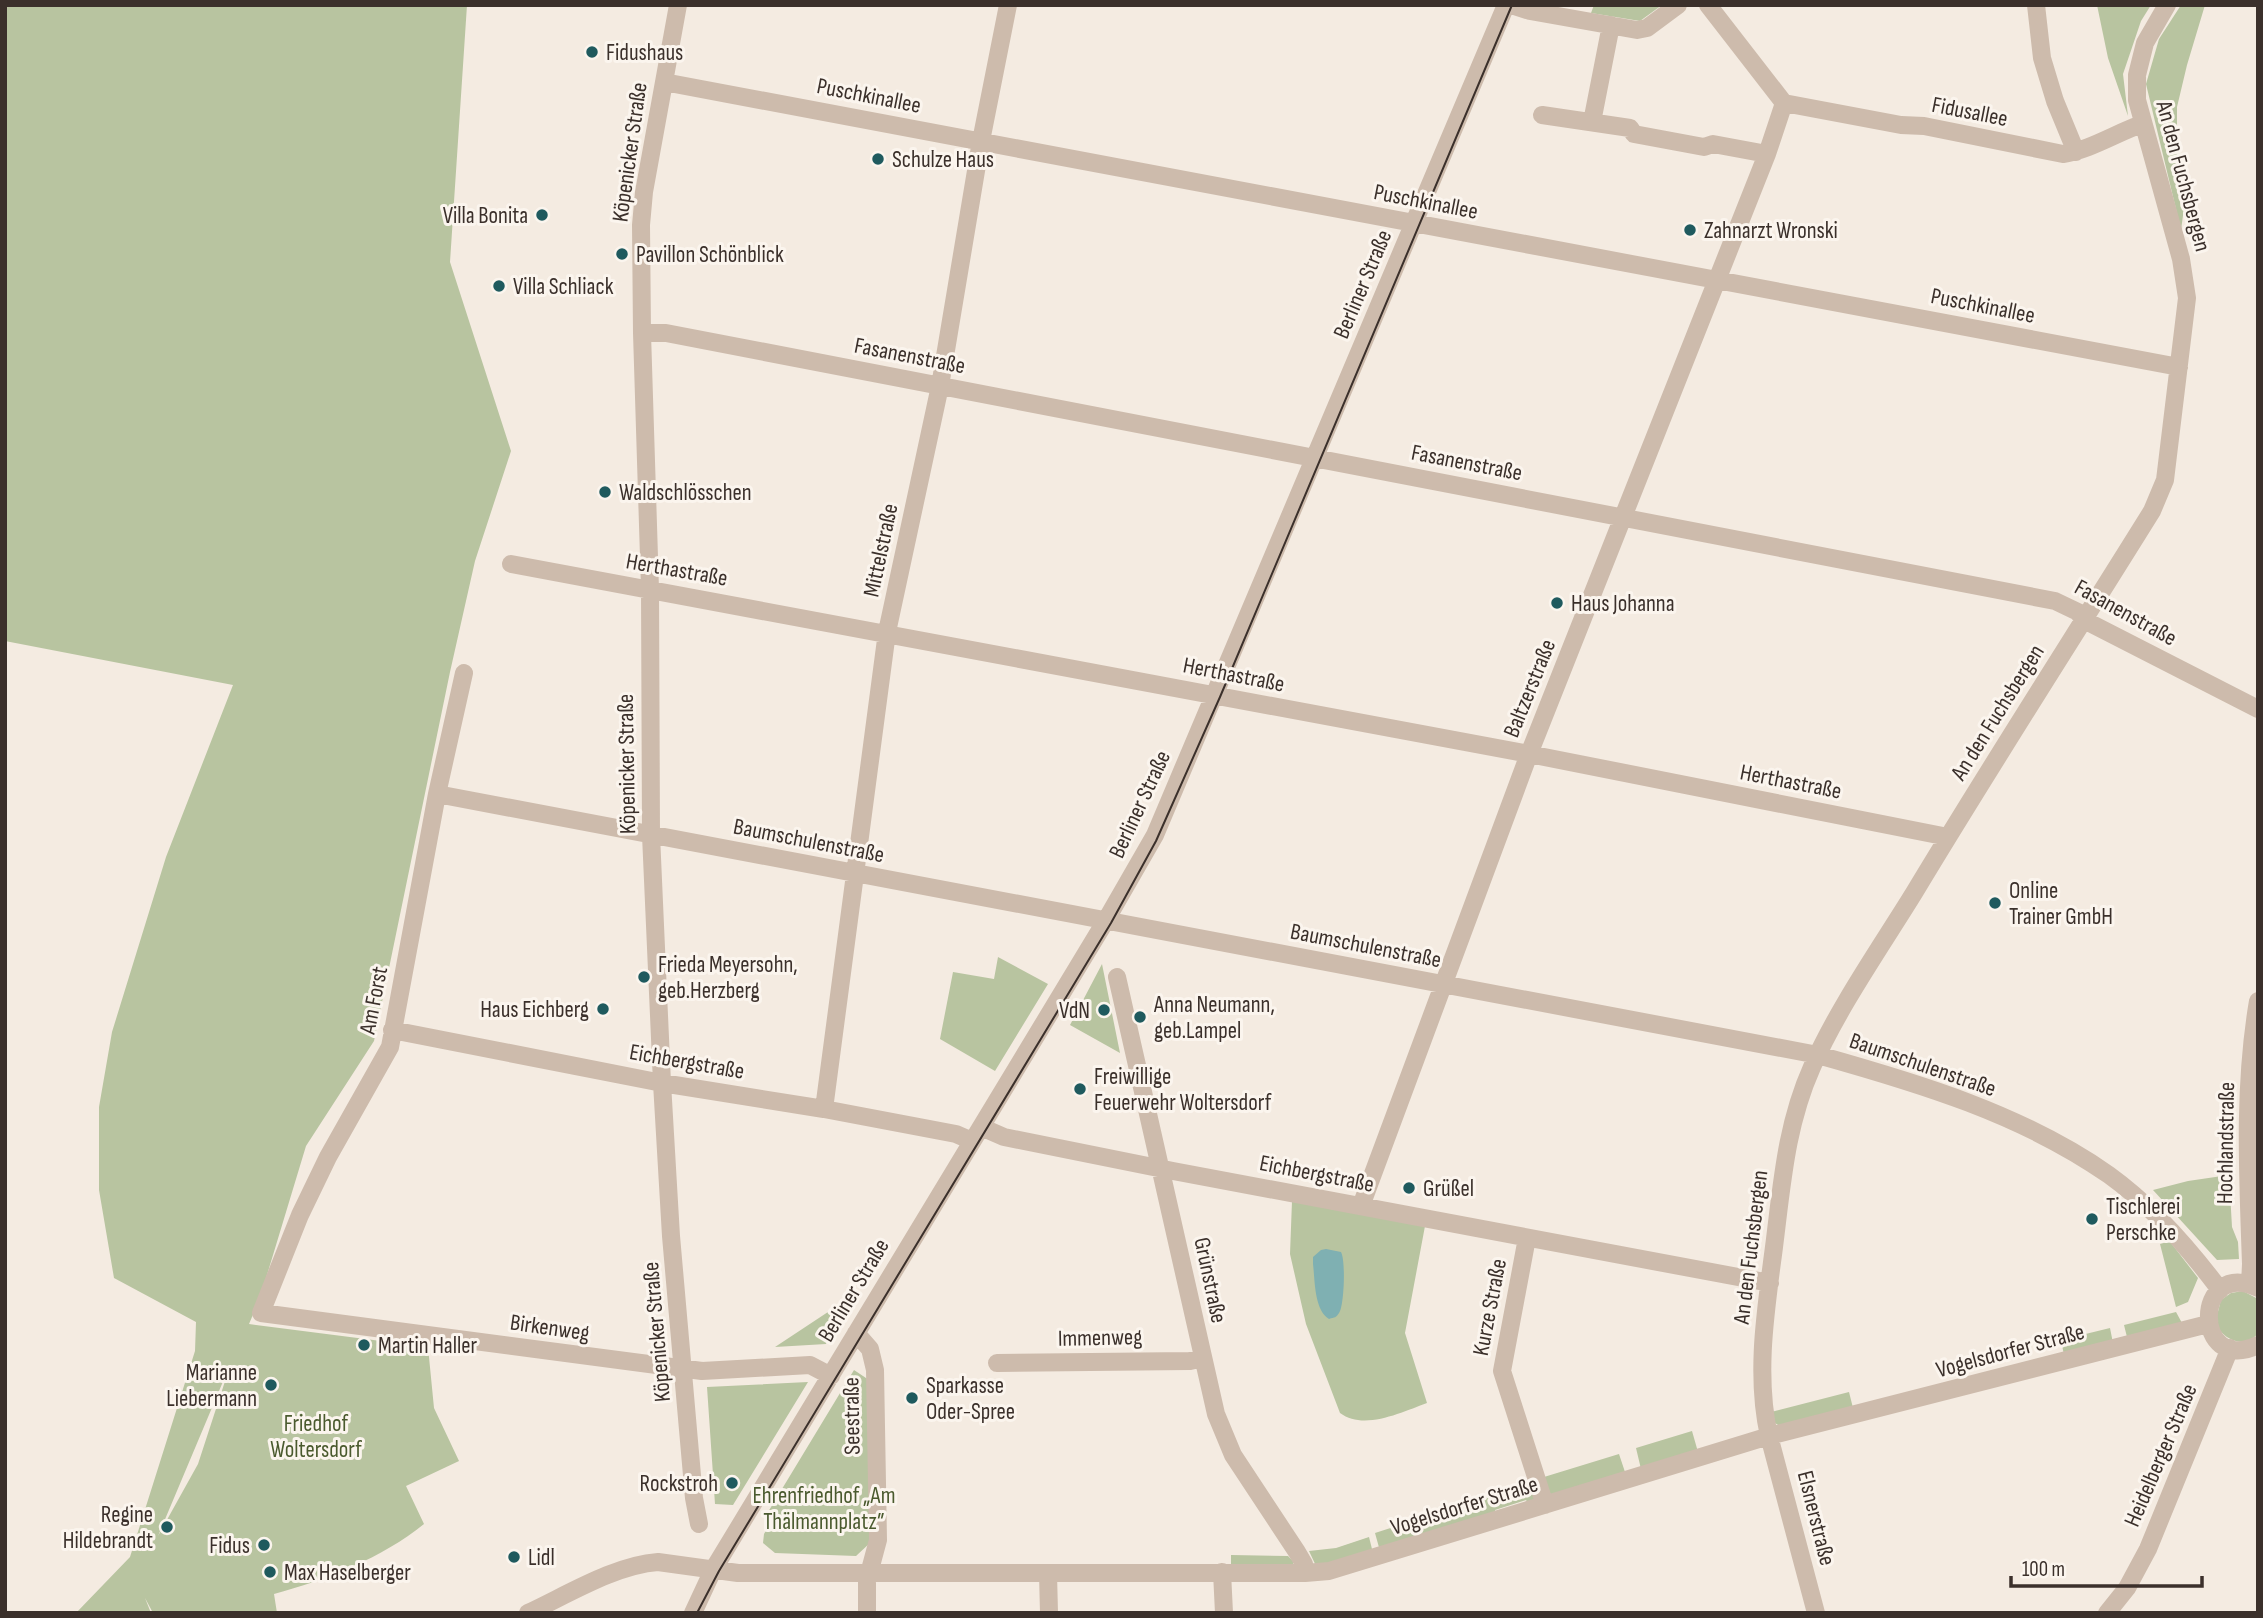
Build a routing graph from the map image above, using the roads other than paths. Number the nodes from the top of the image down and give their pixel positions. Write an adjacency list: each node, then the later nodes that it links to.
1 (678, 5): 9 (street, Köpenicker Straße)
2 (1007, 5): 14 (street, Mittelstraße)
3 (1678, 5): 8 (street)
4 (1707, 5): 10 (street)
5 (2036, 5): 15 (street)
6 (2167, 5): 13 (street, An den Fuchsbergen)
7 (1503, 7): 8 (street); 17 (street, Berliner Straße)
8 (1611, 25): 12 (street)
9 (664, 82): 14 (street, Puschkinallee); 19 (street, Köpenicker Straße)
10 (1784, 103): 15 (street, Fidusallee); 16 (street)
11 (1542, 115): 12 (street)
12 (1592, 122): 16 (street)
13 (2143, 124): 15 (street, Fidusallee); 20 (street, An den Fuchsbergen)
14 (981, 141): 17 (street, Puschkinallee); 21 (street, Mittelstraße)
15 (2076, 152)
16 (1767, 154): 18 (street, Baltzerstraße)
17 (1414, 223): 18 (street, Puschkinallee); 22 (street, Berliner Straße)
18 (1716, 280): 20 (street, Puschkinallee); 23 (street, Baltzerstraße)
19 (642, 333): 21 (street, Fasanenstraße); 25 (street, Köpenicker Straße)
20 (2179, 367): 26 (street, An den Fuchsbergen)
21 (940, 386): 22 (street, Fasanenstraße); 27 (street, Mittelstraße)
22 (1317, 457): 23 (street, Fasanenstraße); 29 (street, Berliner Straße)
23 (1624, 518): 26 (street, Fasanenstraße); 31 (street, Baltzerstraße)
24 (511, 564): 25 (street, Herthastraße)
25 (649, 589): 27 (street, Herthastraße); 33 (street, Köpenicker Straße)
26 (2084, 620): 30 (street, Fasanenstraße); 34 (street, An den Fuchsbergen)
27 (887, 632): 29 (street, Herthastraße); 35 (street, Mittelstraße)
28 (464, 673): 32 (street, Am Forst)
29 (1215, 696): 31 (street, Herthastraße); 36 (street, Berliner Straße)
30 (2258, 709)
31 (1529, 754): 34 (street, Herthastraße); 38 (street, Baltzerstraße)
32 (437, 794): 33 (street, Baumschulenstraße); 40 (street, Am Forst)
33 (651, 835): 35 (street, Baumschulenstraße); 42 (street, Köpenicker Straße)
34 (1948, 837): 41 (street, An den Fuchsbergen)
35 (856, 874): 36 (street, Baumschulenstraße); 43 (street, Mittelstraße)
36 (1105, 922): 38 (street, Baumschulenstraße); 44 (street, Berliner Straße)
37 (1117, 978): 45 (street, Grünstraße)
38 (1443, 984): 41 (street, Baumschulenstraße); 46 (street, Baltzerstraße)
39 (2258, 1001): 49 (street, Hochlandstraße)
40 (392, 1030): 42 (street, Eichbergstraße); 51 (street, Am Forst)
41 (1818, 1055): 48 (street, An den Fuchsbergen); 50 (street, Baumschulenstraße)
42 (662, 1083): 43 (street, Eichbergstraße); 58 (street, Köpenicker Straße)
43 (824, 1109): 44 (street, Eichbergstraße)
44 (977, 1134): 45 (street, Eichbergstraße); 53 (street, Berliner Straße)
45 (1161, 1168): 46 (street, Eichbergstraße); 56 (street, Grünstraße)
46 (1362, 1206): 47 (street, Eichbergstraße)
47 (1527, 1238): 48 (street, Eichbergstraße); 61 (street, Kurze Straße)
48 (1770, 1283): 60 (street, An den Fuchsbergen)
49 (2254, 1287): 50 (street)
50 (2220, 1290): 52 (street)
51 (261, 1313): 58 (street, Birkenweg)
52 (2208, 1324): 55 (street); 60 (street, Vogelsdorfer Straße)
53 (861, 1338): 59 (street, Berliner Straße); 65 (street, Seestraße)
54 (2258, 1345): 55 (street)
55 (2230, 1348): 74 (street, Heidelberger Straße)
56 (1203, 1357): 57 (street, Immenweg); 67 (street, Grünstraße)
57 (997, 1363)
58 (684, 1369): 59 (street, Birkenweg); 62 (street, Köpenicker Straße)
59 (831, 1376): 63 (street, Berliner Straße)
60 (1769, 1436): 61 (street, Vogelsdorfer Straße); 73 (street, Elsnerstraße)
61 (1545, 1505): 67 (street, Vogelsdorfer Straße)
62 (698, 1524)
63 (713, 1570): 65 (street, Vogelsdorfer Straße); 68 (street, Vogelsdorfer Straße); 69 (street, Berliner Straße)
64 (1222, 1572): 66 (street, Vogelsdorfer Straße); 67 (street, Vogelsdorfer Straße); 72 (street)
65 (869, 1573): 66 (street, Vogelsdorfer Straße); 70 (street, Seestraße)
66 (1048, 1573): 71 (street)
67 (1305, 1573)
68 (528, 1613)
69 (693, 1613)
70 (867, 1613)
71 (1049, 1613)
72 (1224, 1613)
73 (1816, 1613)
74 (2107, 1613)

